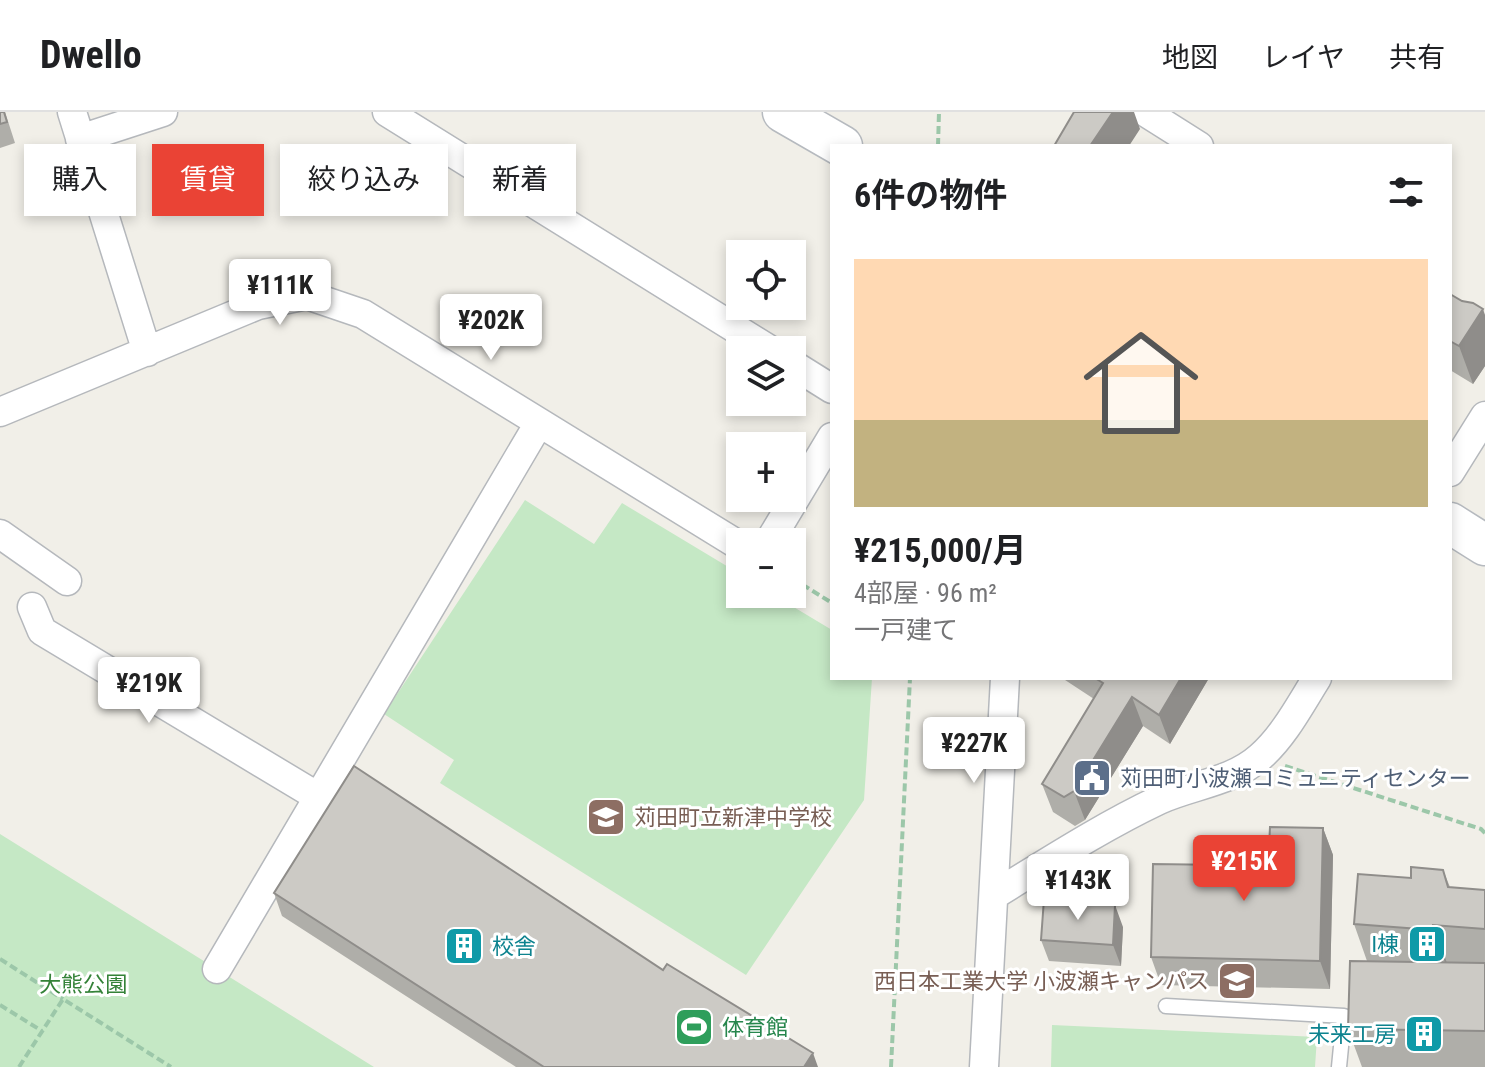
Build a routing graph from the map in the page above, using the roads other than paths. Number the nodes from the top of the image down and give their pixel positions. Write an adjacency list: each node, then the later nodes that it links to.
1 (72, 112): 6 (street)
2 (163, 112): 6 (street)
3 (387, 112): 9 (street)
4 (783, 112): 7 (main road)
5 (1145, 112): 8 (street)
6 (80, 139): 10 (street)
7 (839, 144)
8 (1196, 144)
9 (747, 336)
10 (147, 352): 13 (street); 15 (street)
11 (806, 373): 12 (street)
12 (830, 388)
13 (0, 412)
14 (1485, 416): 17 (street)
15 (539, 423): 21 (street); 27 (street)
16 (830, 440): 19 (street)
17 (1452, 469)
18 (1452, 524): 22 (main road)
19 (777, 528)
20 (0, 534): 23 (street)
21 (726, 537)
22 (1485, 545)
23 (67, 581)
24 (32, 607): 27 (street)
25 (1005, 680): 28 (street)
26 (1306, 682): 28 (street)
27 (320, 798): 29 (street)
28 (994, 895): 31 (street)
29 (217, 969)
30 (1166, 1006): 32 (lane)
31 (984, 1067)
32 (1339, 1067)

